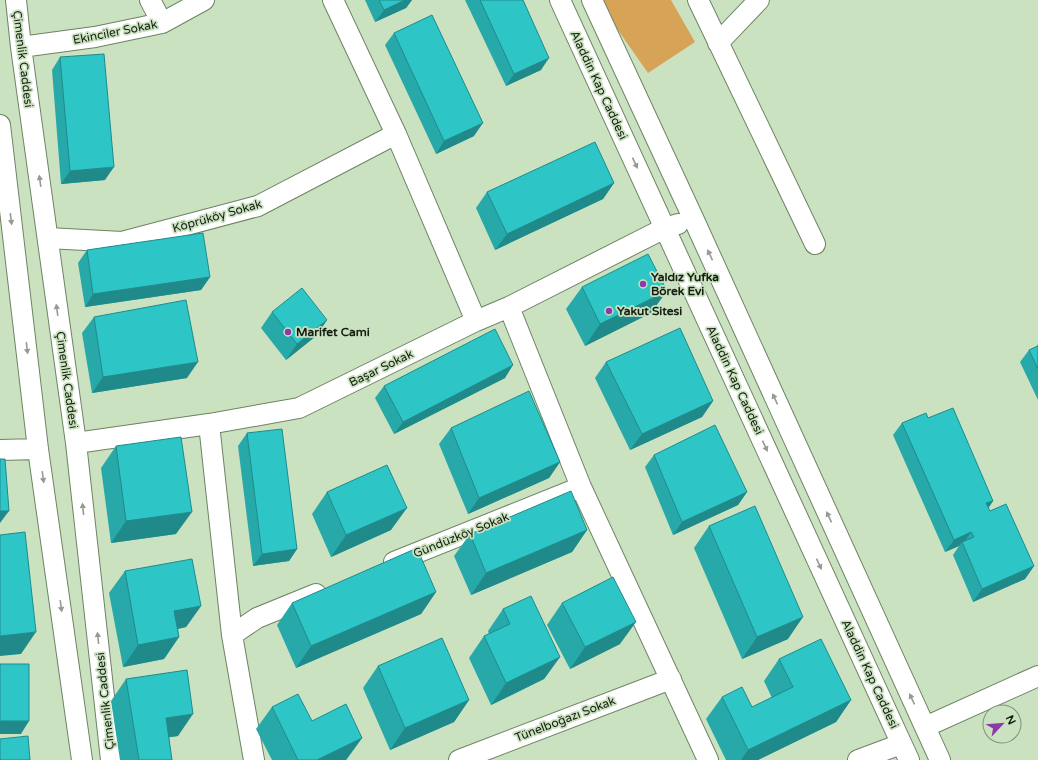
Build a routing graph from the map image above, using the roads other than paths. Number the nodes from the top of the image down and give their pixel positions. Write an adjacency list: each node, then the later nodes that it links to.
1 (16, 0): 11 (street, Çimenlik Caddesi)
2 (150, 0): 9 (street)
3 (204, 0): 9 (street, Ekinciler Sokak)
4 (333, 0): 13 (street)
5 (560, 0): 15 (street, Aladdin Kap Caddesi, one-way to 15)
6 (592, 0): 14 (street)
7 (698, 0): 10 (street)
8 (759, 0): 10 (street)
9 (162, 23): 11 (street, Ekinciler Sokak)
10 (718, 43): 17 (street)
11 (21, 47): 16 (street, Çimenlik Caddesi, one-way to 11)
12 (0, 125): 22 (street, one-way to 22)
13 (396, 134): 16 (street, Köprüköy Sokak); 19 (street)
14 (694, 220): 15 (street, Başar Sokak); 30 (street, one-way to 14)
15 (665, 228): 18 (street, Başar Sokak); 31 (street, Aladdin Kap Caddesi, one-way to 31)
16 (48, 238): 21 (street, Çimenlik Caddesi, one-way to 16)
17 (815, 244)
18 (508, 307): 19 (street, Başar Sokak); 24 (street)
19 (476, 321): 20 (street, Başar Sokak)
20 (209, 424): 21 (street, Başar Sokak); 27 (street)
21 (76, 443): 33 (street, Çimenlik Caddesi, one-way to 21)
22 (38, 449): 23 (street); 32 (street, one-way to 32)
23 (0, 450)
24 (581, 487): 25 (street, Gündüzköy Sokak); 29 (street)
25 (375, 570)
26 (331, 588): 27 (street)
27 (232, 635): 34 (street)
28 (1038, 676): 30 (street)
29 (671, 679): 35 (street, Tünelboğazı Sokak); 36 (street)
30 (925, 727): 38 (street)
31 (905, 752): 37 (street)
32 (82, 760)
33 (111, 760)
34 (254, 760)
35 (459, 760)
36 (708, 760)
37 (858, 760)
38 (940, 760)

